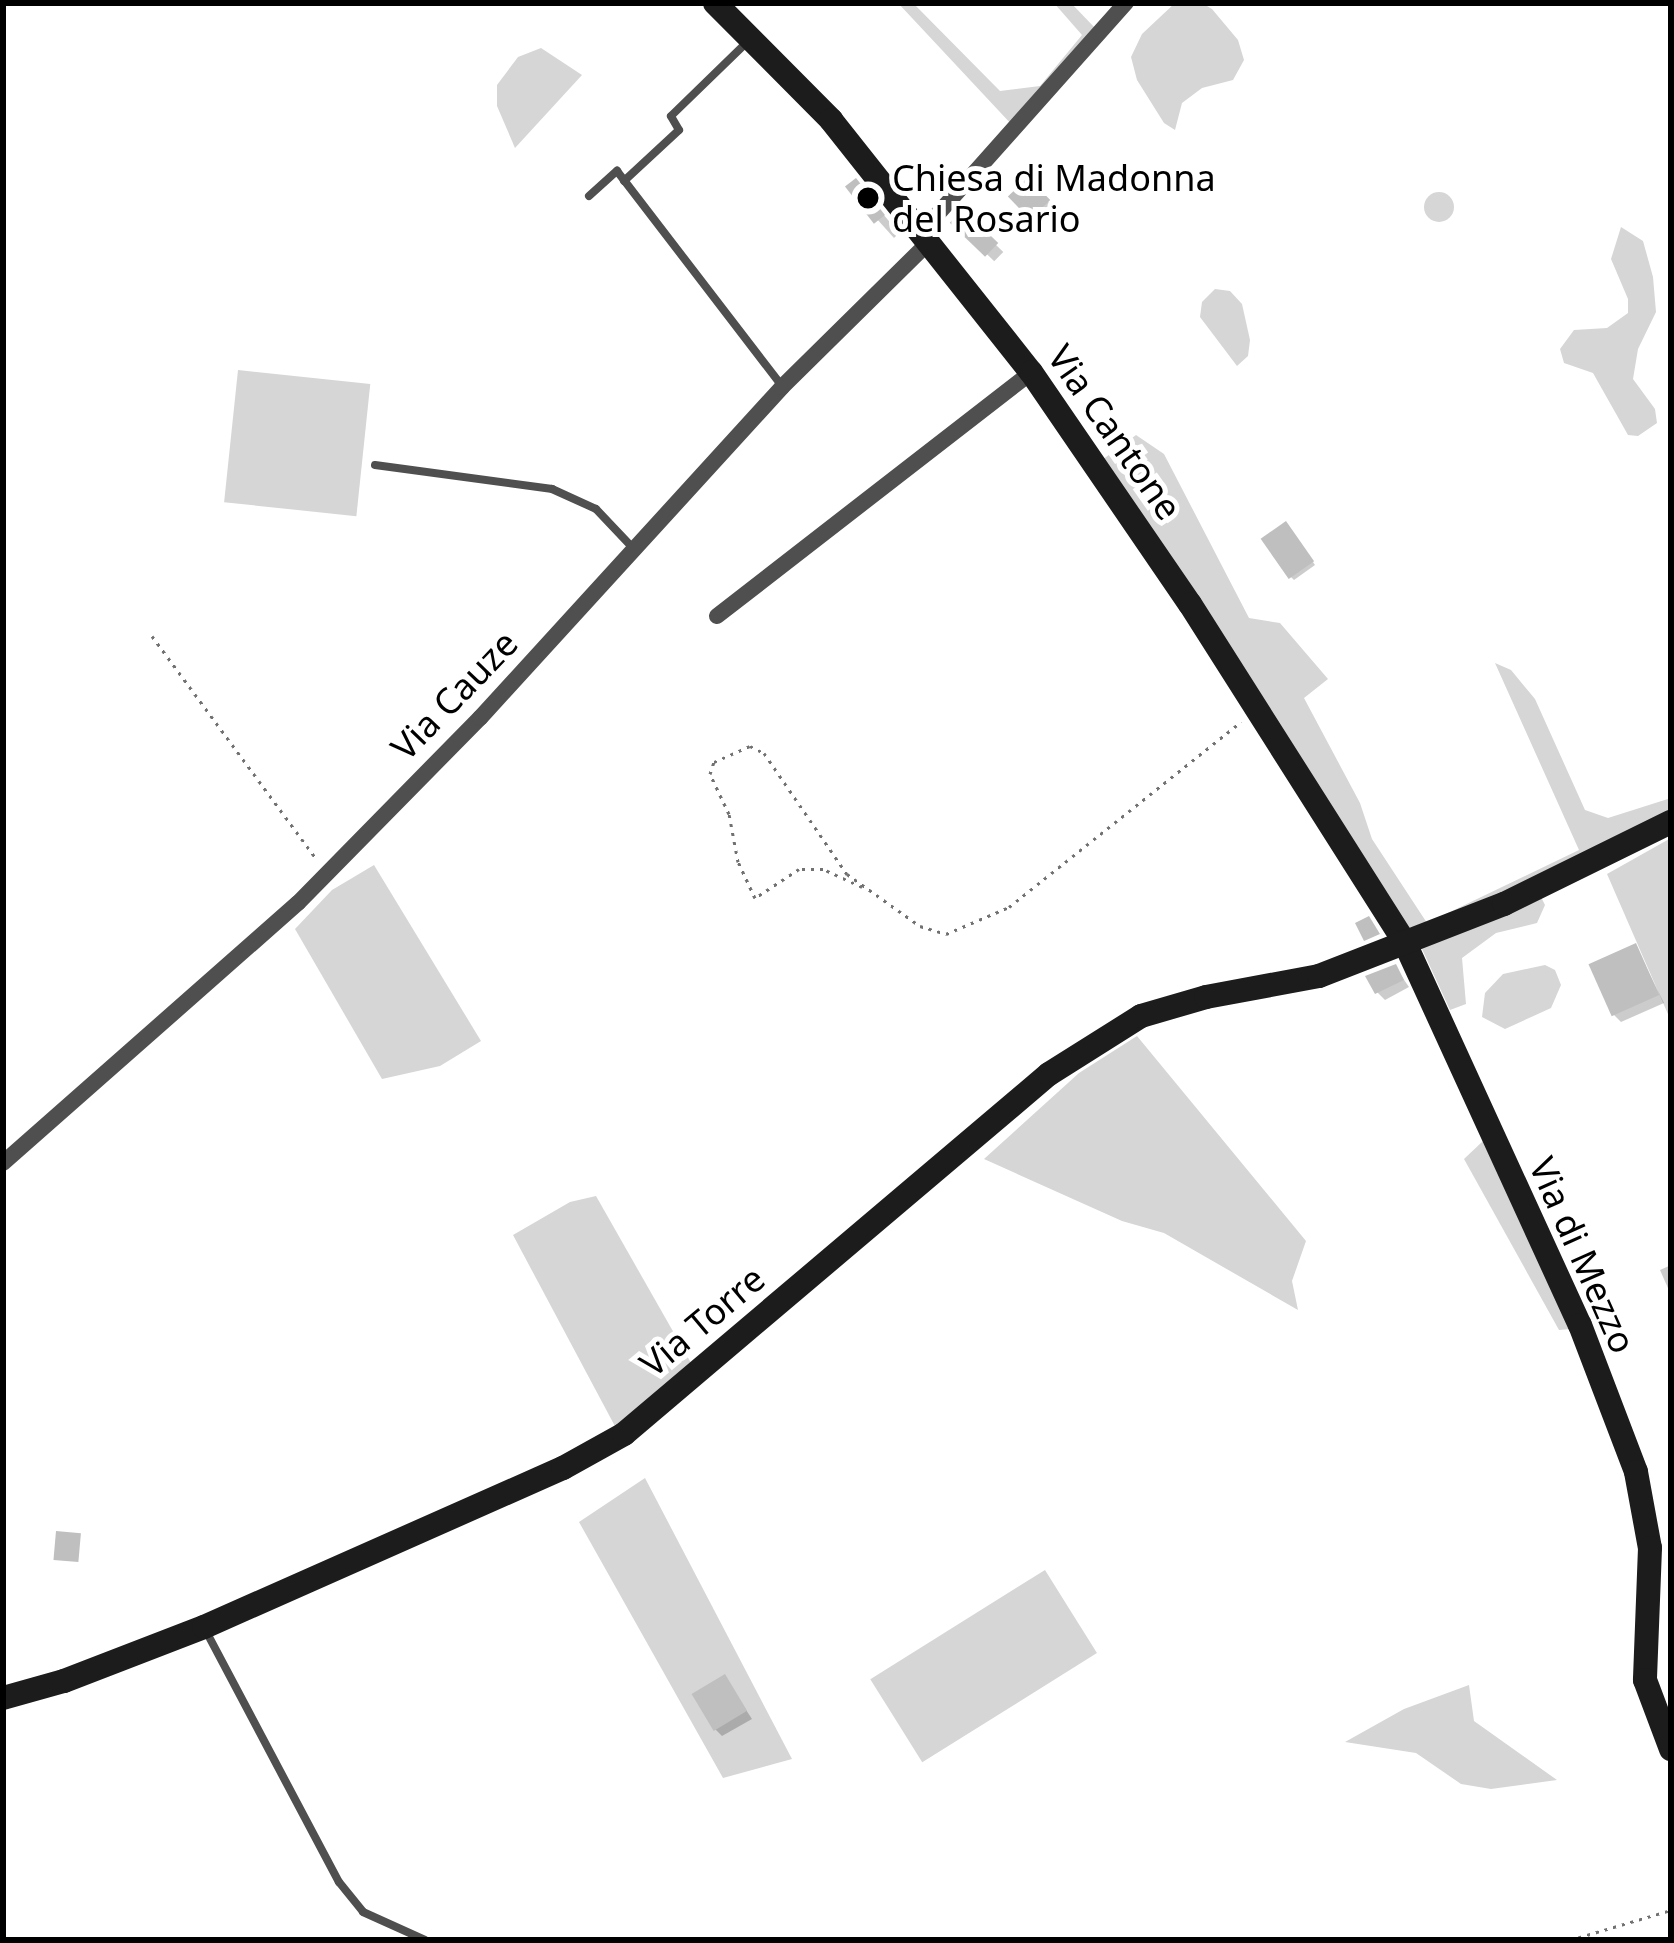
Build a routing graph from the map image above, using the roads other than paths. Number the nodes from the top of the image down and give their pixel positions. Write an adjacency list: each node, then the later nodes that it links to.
1 (715, 3): 3 (main road, Via Cantone)
2 (1126, 3): 6 (street, Via Cauze)
3 (750, 39): 4 (lane); 6 (main road, Via Cantone)
4 (624, 181): 5 (lane); 8 (lane)
5 (589, 196)
6 (922, 240): 7 (main road, Via Cantone); 8 (street, Via Cauze)
7 (1031, 372): 11 (street); 13 (main road, Via Cantone)
8 (782, 387): 10 (street, Via Cauze)
9 (375, 465): 10 (lane)
10 (634, 549): 14 (street, Via Cauze)
11 (717, 616)
12 (1671, 823): 13 (main road, Via Torre)
13 (1404, 941): 15 (main road, Via Torre); 17 (main road, Via di Mezzo)
14 (3, 1163)
15 (204, 1627): 16 (main road, Via Torre); 18 (lane)
16 (3, 1698)
17 (1671, 1749)
18 (425, 1940)

